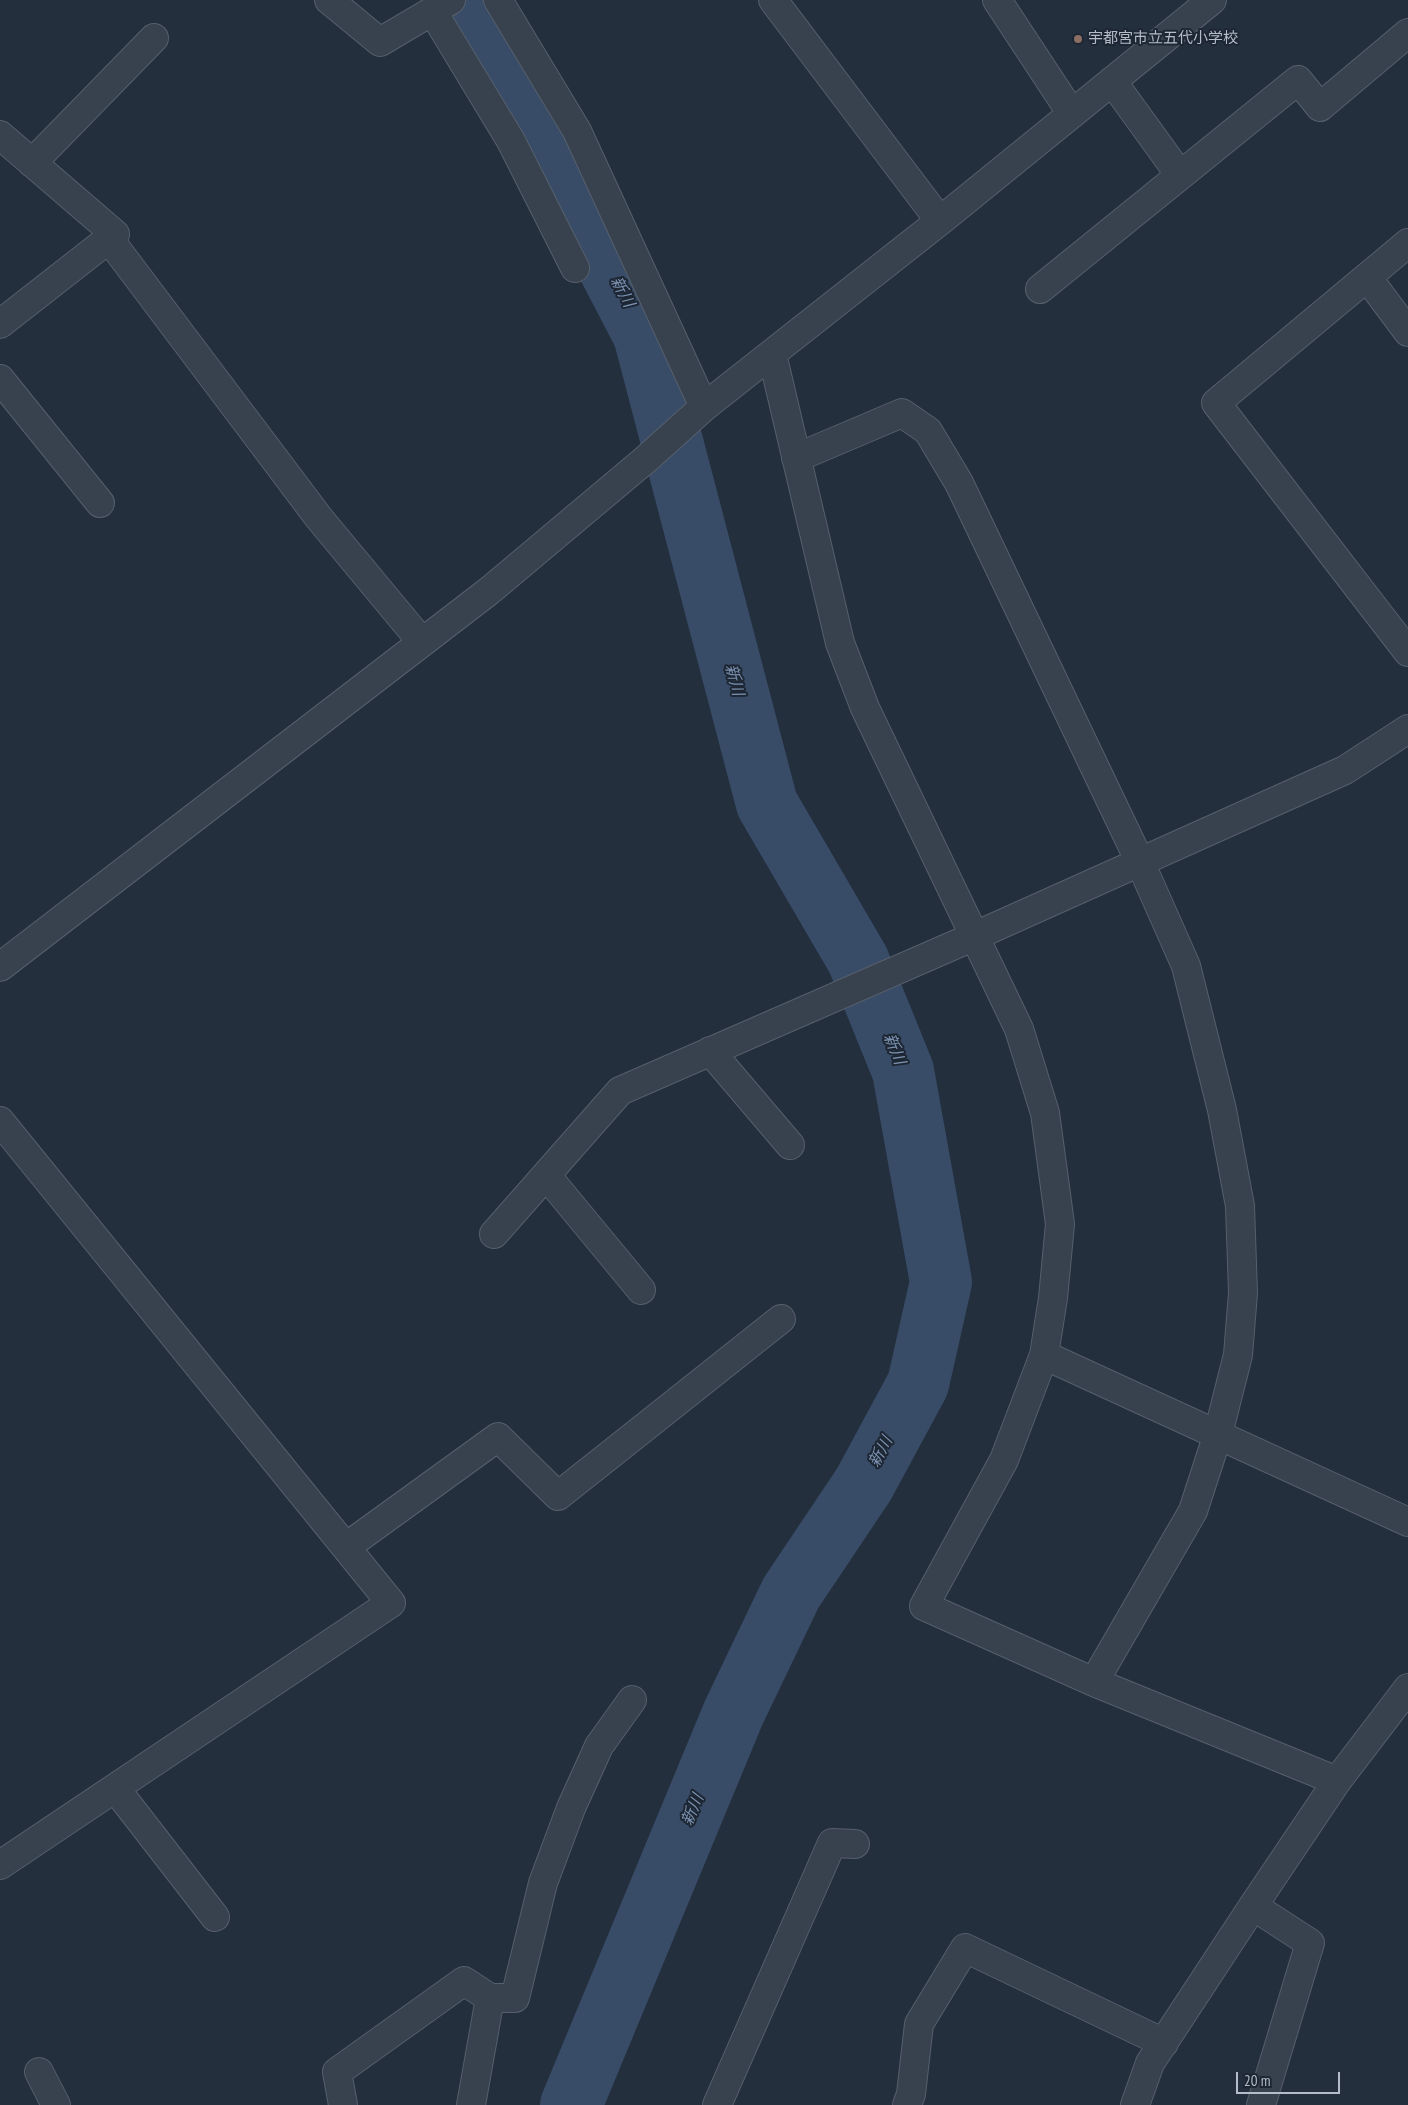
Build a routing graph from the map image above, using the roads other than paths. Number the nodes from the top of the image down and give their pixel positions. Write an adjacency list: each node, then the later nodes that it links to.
1 (329, 0): 6 (street)
2 (498, 0): 24 (street)
3 (773, 0): 14 (street)
4 (997, 0): 10 (street)
5 (1212, 0): 9 (street)
6 (444, 5): 17 (street)
7 (1408, 33): 13 (street)
8 (154, 38): 12 (street)
9 (1112, 81): 10 (street); 13 (street)
10 (1072, 114): 14 (street)
11 (0, 135): 12 (street)
12 (32, 163): 15 (street)
13 (1180, 175): 19 (street)
14 (940, 221): 22 (street)
15 (109, 239): 20 (street); 27 (street)
16 (1408, 243): 18 (street)
17 (575, 268)
18 (1366, 277): 21 (street); 28 (street)
19 (1040, 289)
20 (0, 324)
21 (1408, 332)
22 (772, 354): 24 (street); 25 (street)
23 (0, 379): 26 (street)
24 (704, 407): 27 (street)
25 (796, 458): 30 (street); 31 (street)
26 (100, 503)
27 (422, 642): 32 (street)
28 (1408, 652)
29 (1408, 728): 30 (street)
30 (1140, 862): 31 (street); 41 (street)
31 (975, 936): 33 (street); 40 (street)
32 (0, 967)
33 (710, 1052): 35 (street); 36 (street)
34 (0, 1121): 43 (street)
35 (790, 1145)
36 (546, 1175): 37 (street); 38 (street)
37 (494, 1234)
38 (642, 1290)
39 (781, 1319): 43 (street)
40 (1044, 1355): 41 (street); 44 (street)
41 (1218, 1434): 42 (street); 44 (street)
42 (1408, 1522)
43 (346, 1548): 48 (street)
44 (1094, 1682): 47 (street)
45 (1408, 1688): 47 (street)
46 (632, 1700): 53 (street)
47 (1337, 1781): 51 (street)
48 (115, 1788): 50 (street); 52 (street)
49 (855, 1844): 59 (street)
50 (0, 1865)
51 (1253, 1906): 54 (street); 62 (street)
52 (215, 1918)
53 (490, 1998): 57 (street); 58 (street)
54 (1164, 2043): 60 (street); 61 (street)
55 (39, 2072): 56 (street)
56 (56, 2105)
57 (343, 2105)
58 (471, 2105)
59 (717, 2105)
60 (907, 2105)
61 (1135, 2105)
62 (1261, 2105)

